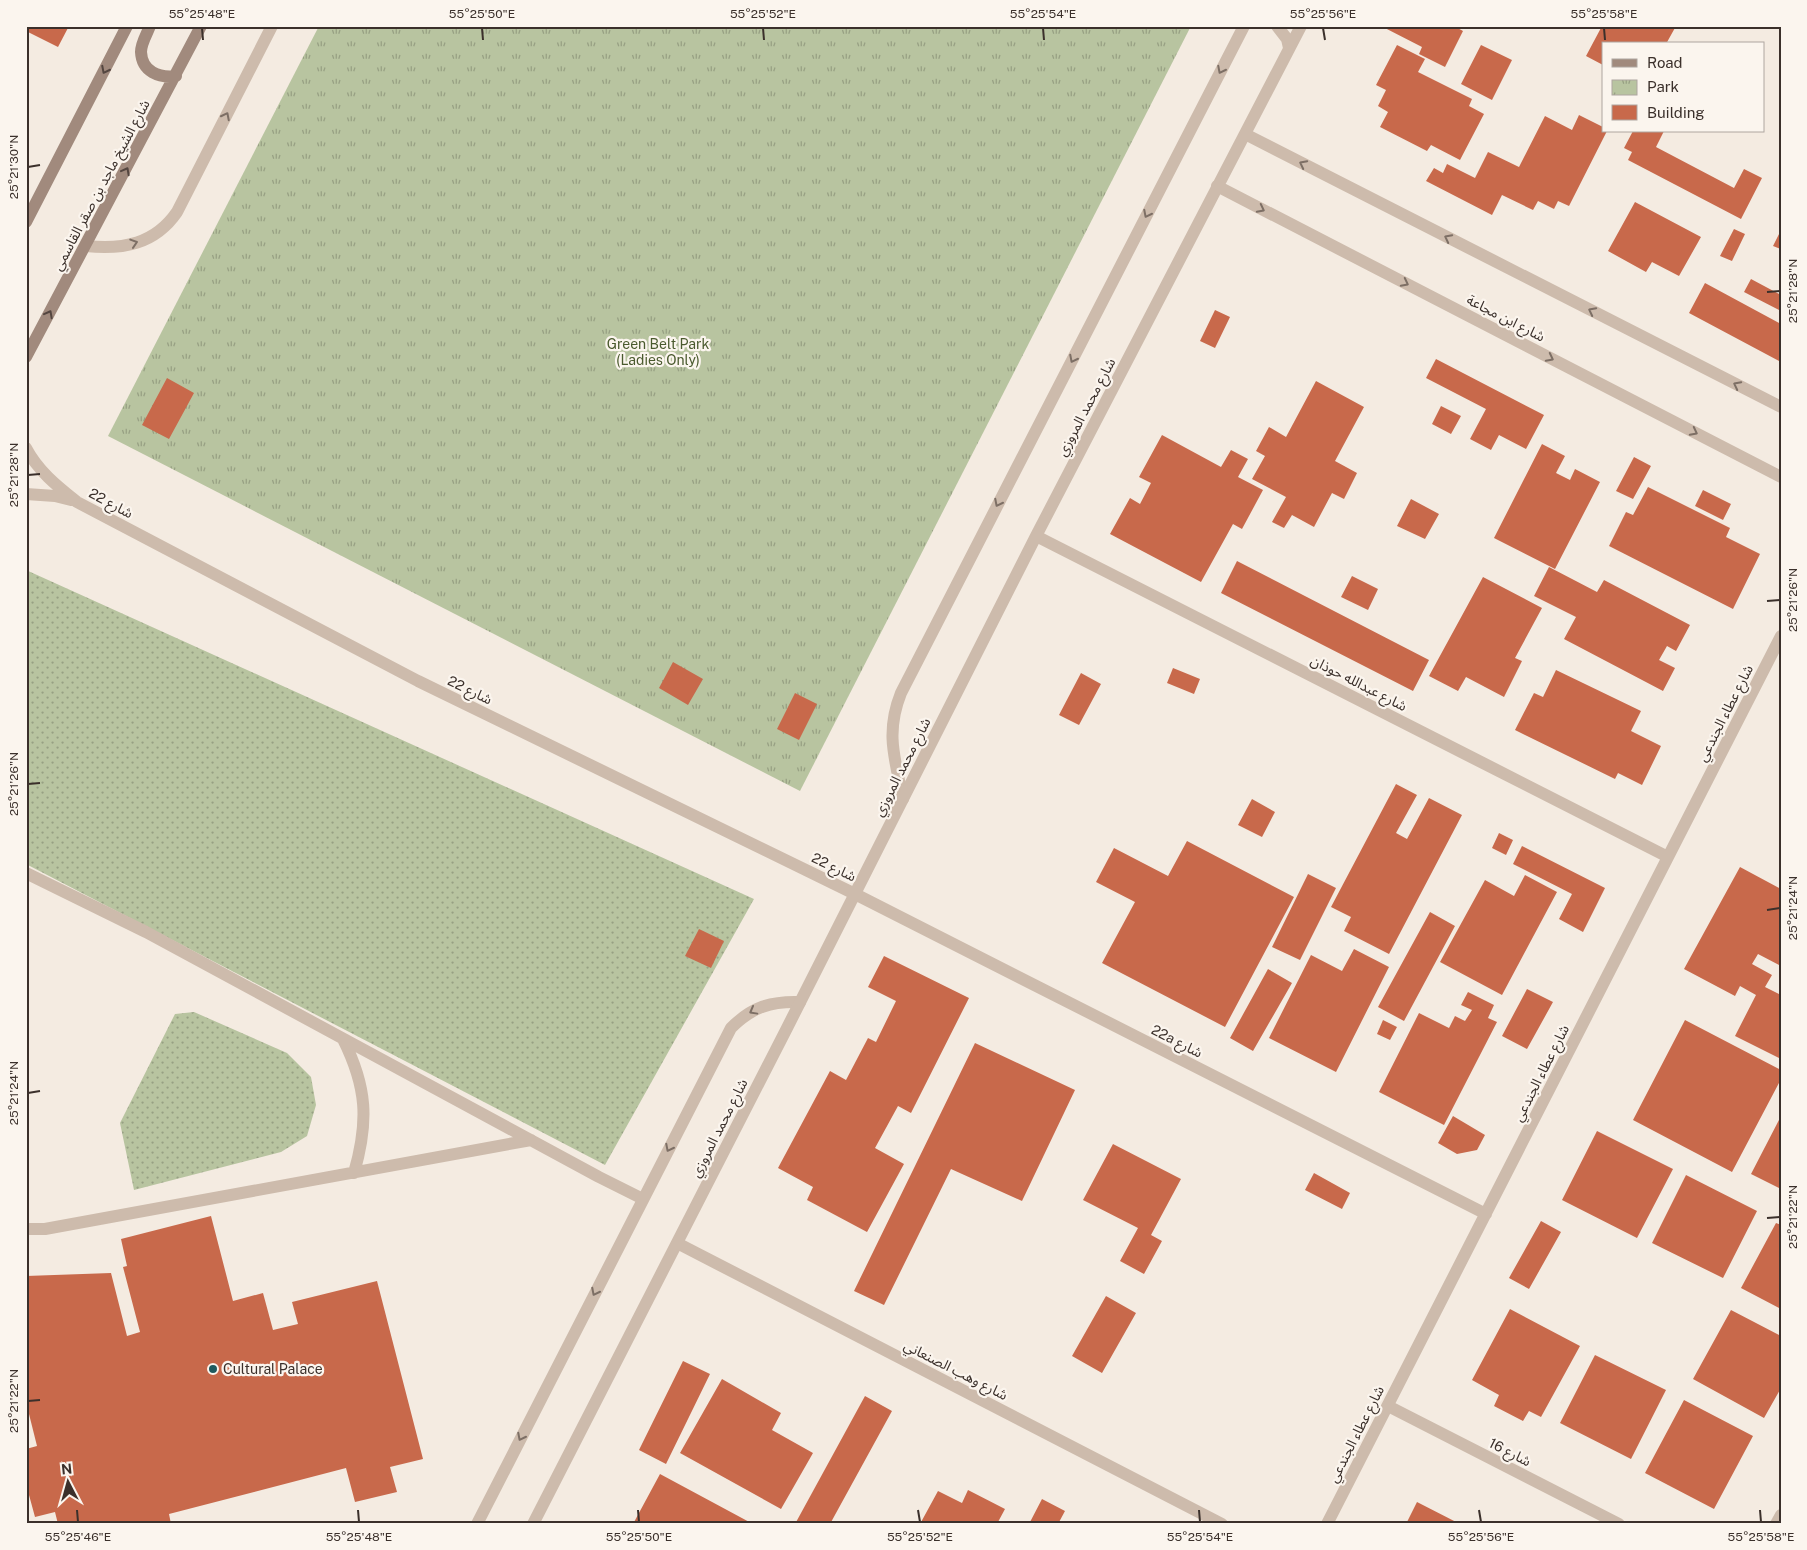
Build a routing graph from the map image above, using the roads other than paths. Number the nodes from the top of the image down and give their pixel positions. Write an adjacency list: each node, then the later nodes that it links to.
1 (127, 26): 12 (main road, one-way to 12)
2 (150, 26): 9 (main road)
3 (201, 26): 9 (main road, شارع الشيخ ماجد بن صقر القاسمي)
4 (272, 26): 13 (street, one-way to 4)
5 (1244, 26): 22 (street, one-way to 22)
6 (1277, 26): 8 (street)
7 (1301, 26): 8 (street, شارع محمد المروزي)
8 (1289, 48): 10 (street, شارع محمد المروزي)
9 (176, 76): 13 (main road, شارع الشيخ ماجد بن صقر القاسمي, one-way to 9)
10 (1245, 134): 11 (street, شارع محمد المروزي); 15 (street, one-way to 10)
11 (1217, 186): 17 (street, شارع ابن مجاعة, one-way to 17); 20 (street, شارع محمد المروزي)
12 (26, 222)
13 (86, 246): 14 (main road, شارع الشيخ ماجد بن صقر القاسمي, one-way to 13)
14 (26, 357)
15 (1781, 407)
16 (26, 448): 19 (street, شارع 22)
17 (1781, 477)
18 (26, 494): 19 (street, شارع 22)
19 (77, 502): 25 (street, شارع 22)
20 (1036, 536): 22 (street, شارع محمد المروزي); 23 (street, شارع عبدالله حوذان)
21 (1781, 636): 23 (street, شارع عطاء الجندعي)
22 (903, 799): 25 (street, شارع محمد المروزي)
23 (1668, 857): 31 (street, شارع عطاء الجندعي)
24 (26, 873): 27 (street)
25 (855, 894): 26 (street, شارع محمد المروزي); 31 (street, 22a شارع)
26 (800, 1002): 30 (street, one-way to 30); 33 (street, شارع محمد المروزي)
27 (343, 1039): 28 (street); 29 (street)
28 (531, 1140): 29 (street); 30 (street)
29 (354, 1172): 32 (street)
30 (643, 1199): 36 (street, one-way to 36)
31 (1486, 1214): 34 (street, شارع عطاء الجندعي)
32 (26, 1229)
33 (677, 1243): 37 (street, شارع محمد المروزي); 38 (street, شارع وهب الصنعاني)
34 (1388, 1406): 39 (street, شارع عطاء الجندعي); 40 (street, شارع 16)
35 (1781, 1515): 41 (street)
36 (477, 1524)
37 (533, 1524)
38 (1222, 1524)
39 (1327, 1524)
40 (1619, 1524)
41 (1776, 1524)

